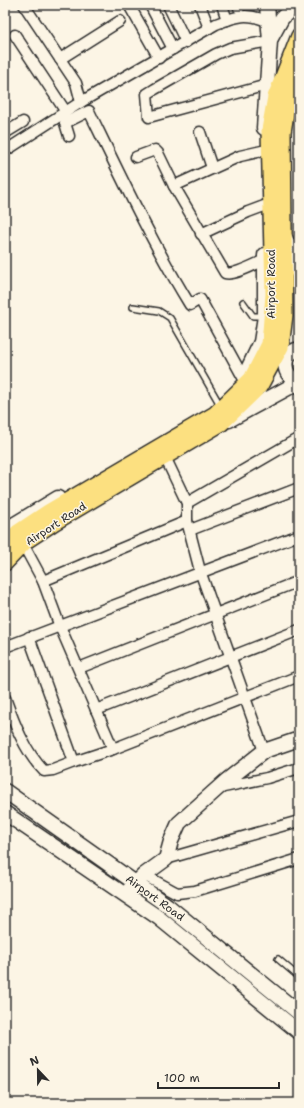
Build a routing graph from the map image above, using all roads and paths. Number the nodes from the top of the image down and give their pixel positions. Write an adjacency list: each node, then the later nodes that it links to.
1 (24, 5): 19 (street)
2 (129, 5): 18 (street)
3 (150, 5): 17 (street)
4 (168, 5): 16 (street)
5 (200, 5): 12 (street)
6 (222, 5): 9 (street)
7 (267, 5): 11 (street)
8 (295, 5): 15 (street)
9 (227, 20): 11 (street); 12 (street)
10 (120, 21): 19 (street)
11 (269, 22): 15 (street)
12 (209, 28): 16 (street)
13 (16, 35): 23 (street)
14 (299, 36): 29 (main road, Airport Road)
15 (270, 41): 21 (street); 21 (street)
16 (186, 42): 17 (street)
17 (173, 49): 18 (street)
18 (159, 58): 22 (street)
19 (60, 59): 22 (street)
20 (299, 73): 34 (main road, Airport Road)
21 (267, 86): 29 (street)
22 (81, 102): 23 (street)
23 (66, 112): 28 (street)
24 (23, 122): 26 (street)
25 (200, 132): 31 (street)
26 (5, 133)
27 (69, 136): 43 (street)
28 (5, 151)
29 (265, 154): 31 (street); 33 (street); 34 (main road); 54 (main road, Airport Road)
30 (136, 157): 32 (street)
31 (212, 168): 32 (street)
32 (174, 186): 35 (street)
33 (264, 206): 35 (street); 36 (street)
34 (285, 230): 37 (street); 42 (main road, Airport Road)
35 (201, 234): 36 (street)
36 (265, 260): 40 (street)
37 (299, 273)
38 (243, 302): 40 (lane)
39 (133, 307): 45 (lane)
40 (265, 316): 43 (street)
41 (299, 349): 42 (street)
42 (280, 360): 44 (street); 46 (main road, Airport Road)
43 (244, 379): 45 (street)
44 (299, 382): 46 (street)
45 (220, 403): 52 (street)
46 (222, 423): 48 (main road, Airport Road)
47 (299, 438): 50 (street)
48 (165, 457): 50 (street); 55 (main road, Airport Road)
49 (299, 488): 51 (street)
50 (186, 503): 51 (street)
51 (188, 525): 57 (street); 58 (street)
52 (5, 530)
53 (299, 535): 57 (street)
54 (5, 544)
55 (23, 544): 56 (main road, Airport Road); 58 (street)
56 (5, 563)
57 (200, 571): 60 (street); 61 (street)
58 (43, 580): 61 (street)
59 (299, 582): 60 (street)
60 (215, 614): 65 (street); 66 (street)
61 (59, 624): 63 (street); 66 (street)
62 (299, 630): 65 (street)
63 (28, 637): 64 (street); 74 (street)
64 (5, 647)
65 (230, 657): 69 (street); 70 (street)
66 (78, 668): 70 (street)
67 (299, 676): 69 (street)
68 (5, 698): 74 (street)
69 (244, 698): 72 (street); 73 (street)
70 (96, 710): 72 (street)
71 (299, 739): 73 (street)
72 (113, 748): 74 (street)
73 (264, 751): 76 (street)
74 (74, 762)
75 (299, 768): 76 (street)
76 (217, 788): 81 (street)
77 (5, 791): 82 (street, Airport Road)
78 (5, 813): 83 (street, Airport Road)
79 (299, 821): 81 (street)
80 (299, 858): 82 (street)
81 (166, 859): 82 (street)
82 (139, 880): 83 (street); 86 (street, Airport Road)
83 (126, 895): 87 (street, Airport Road)
84 (278, 959): 85 (lane)
85 (299, 976)
86 (299, 1013)
87 (299, 1032)

